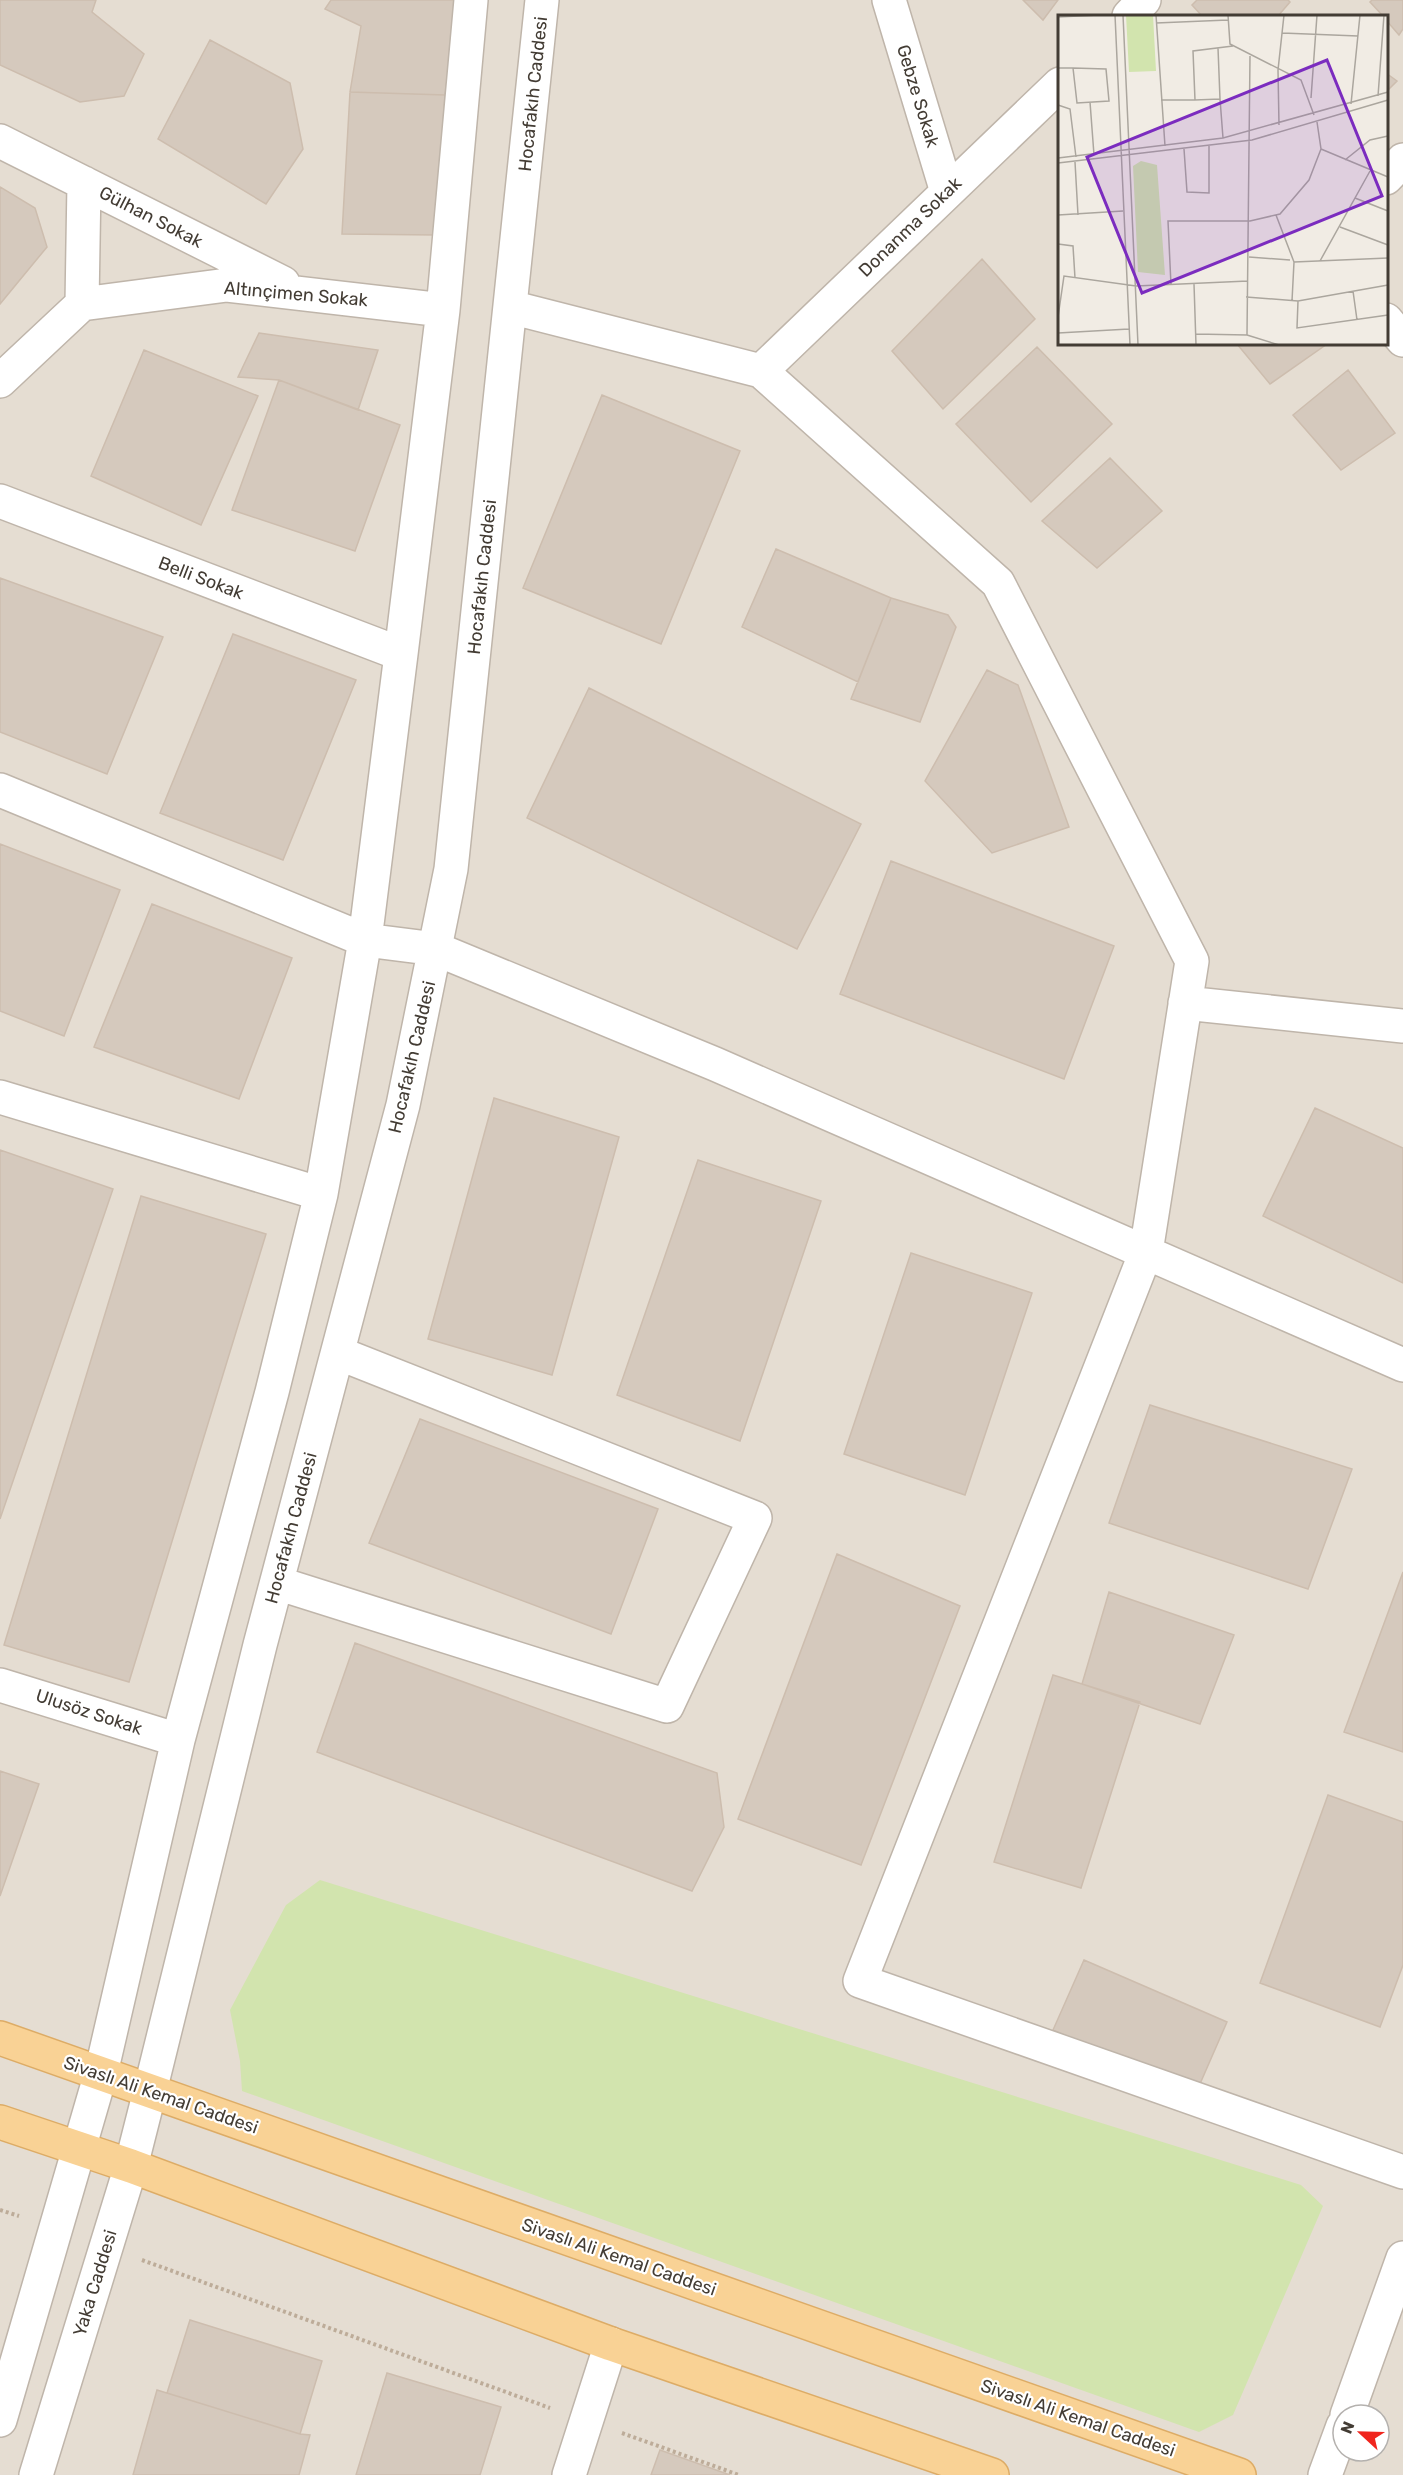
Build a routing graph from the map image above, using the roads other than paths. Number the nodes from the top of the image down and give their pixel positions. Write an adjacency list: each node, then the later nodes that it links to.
1 (471, 0): 13 (street)
2 (542, 0): 12 (street, Hocafakıh Caddesi)
3 (889, 0): 9 (street, Gebze Sokak)
4 (1058, 85): 9 (street, Donanma Sokak)
5 (0, 141): 8 (street, Gülhan Sokak)
6 (1403, 160): 7 (street)
7 (1388, 176)
8 (84, 183): 10 (street, Gülhan Sokak); 11 (street)
9 (947, 192): 16 (street, Donanma Sokak)
10 (301, 293): 11 (street, Altınçimen Sokak); 13 (street, Altınçimen Sokak)
11 (82, 304): 17 (street)
12 (510, 307): 16 (street); 22 (street, Hocafakıh Caddesi)
13 (443, 310): 19 (street)
14 (1388, 322): 15 (street)
15 (1403, 340)
16 (761, 371): 23 (street)
17 (0, 381)
18 (0, 501): 19 (street, Belli Sokak)
19 (401, 654): 21 (street)
20 (0, 790): 21 (street)
21 (365, 940): 22 (street); 26 (street)
22 (436, 949): 27 (street); 28 (street, Hocafakıh Caddesi)
23 (1185, 1003): 24 (street); 27 (street)
24 (1403, 1026)
25 (0, 1097): 26 (street)
26 (321, 1194): 32 (street)
27 (1146, 1252): 29 (street); 39 (street)
28 (338, 1353): 30 (street, Hocafakıh Caddesi); 30 (street)
29 (1403, 1365)
30 (277, 1583): 35 (street, Hocafakıh Caddesi)
31 (0, 1684): 32 (street, Ulusöz Sokak)
32 (178, 1740): 34 (street)
33 (0, 2038): 34 (main road, Sivaslı Ali Kemal Caddesi)
34 (101, 2073): 35 (main road, Sivaslı Ali Kemal Caddesi); 37 (street)
35 (150, 2091): 38 (street, Yaka Caddesi); 48 (main road, Sivaslı Ali Kemal Caddesi)
36 (0, 2122): 37 (main road)
37 (80, 2150): 38 (main road); 43 (street)
38 (130, 2166): 41 (main road); 45 (street, Yaka Caddesi)
39 (1403, 2172)
40 (1403, 2258): 42 (street)
41 (611, 2344): 46 (street); 47 (main road)
42 (1351, 2403)
43 (2, 2404)
44 (1331, 2461): 49 (street)
45 (36, 2475)
46 (569, 2475)
47 (992, 2475)
48 (1239, 2475)
49 (1326, 2475)

